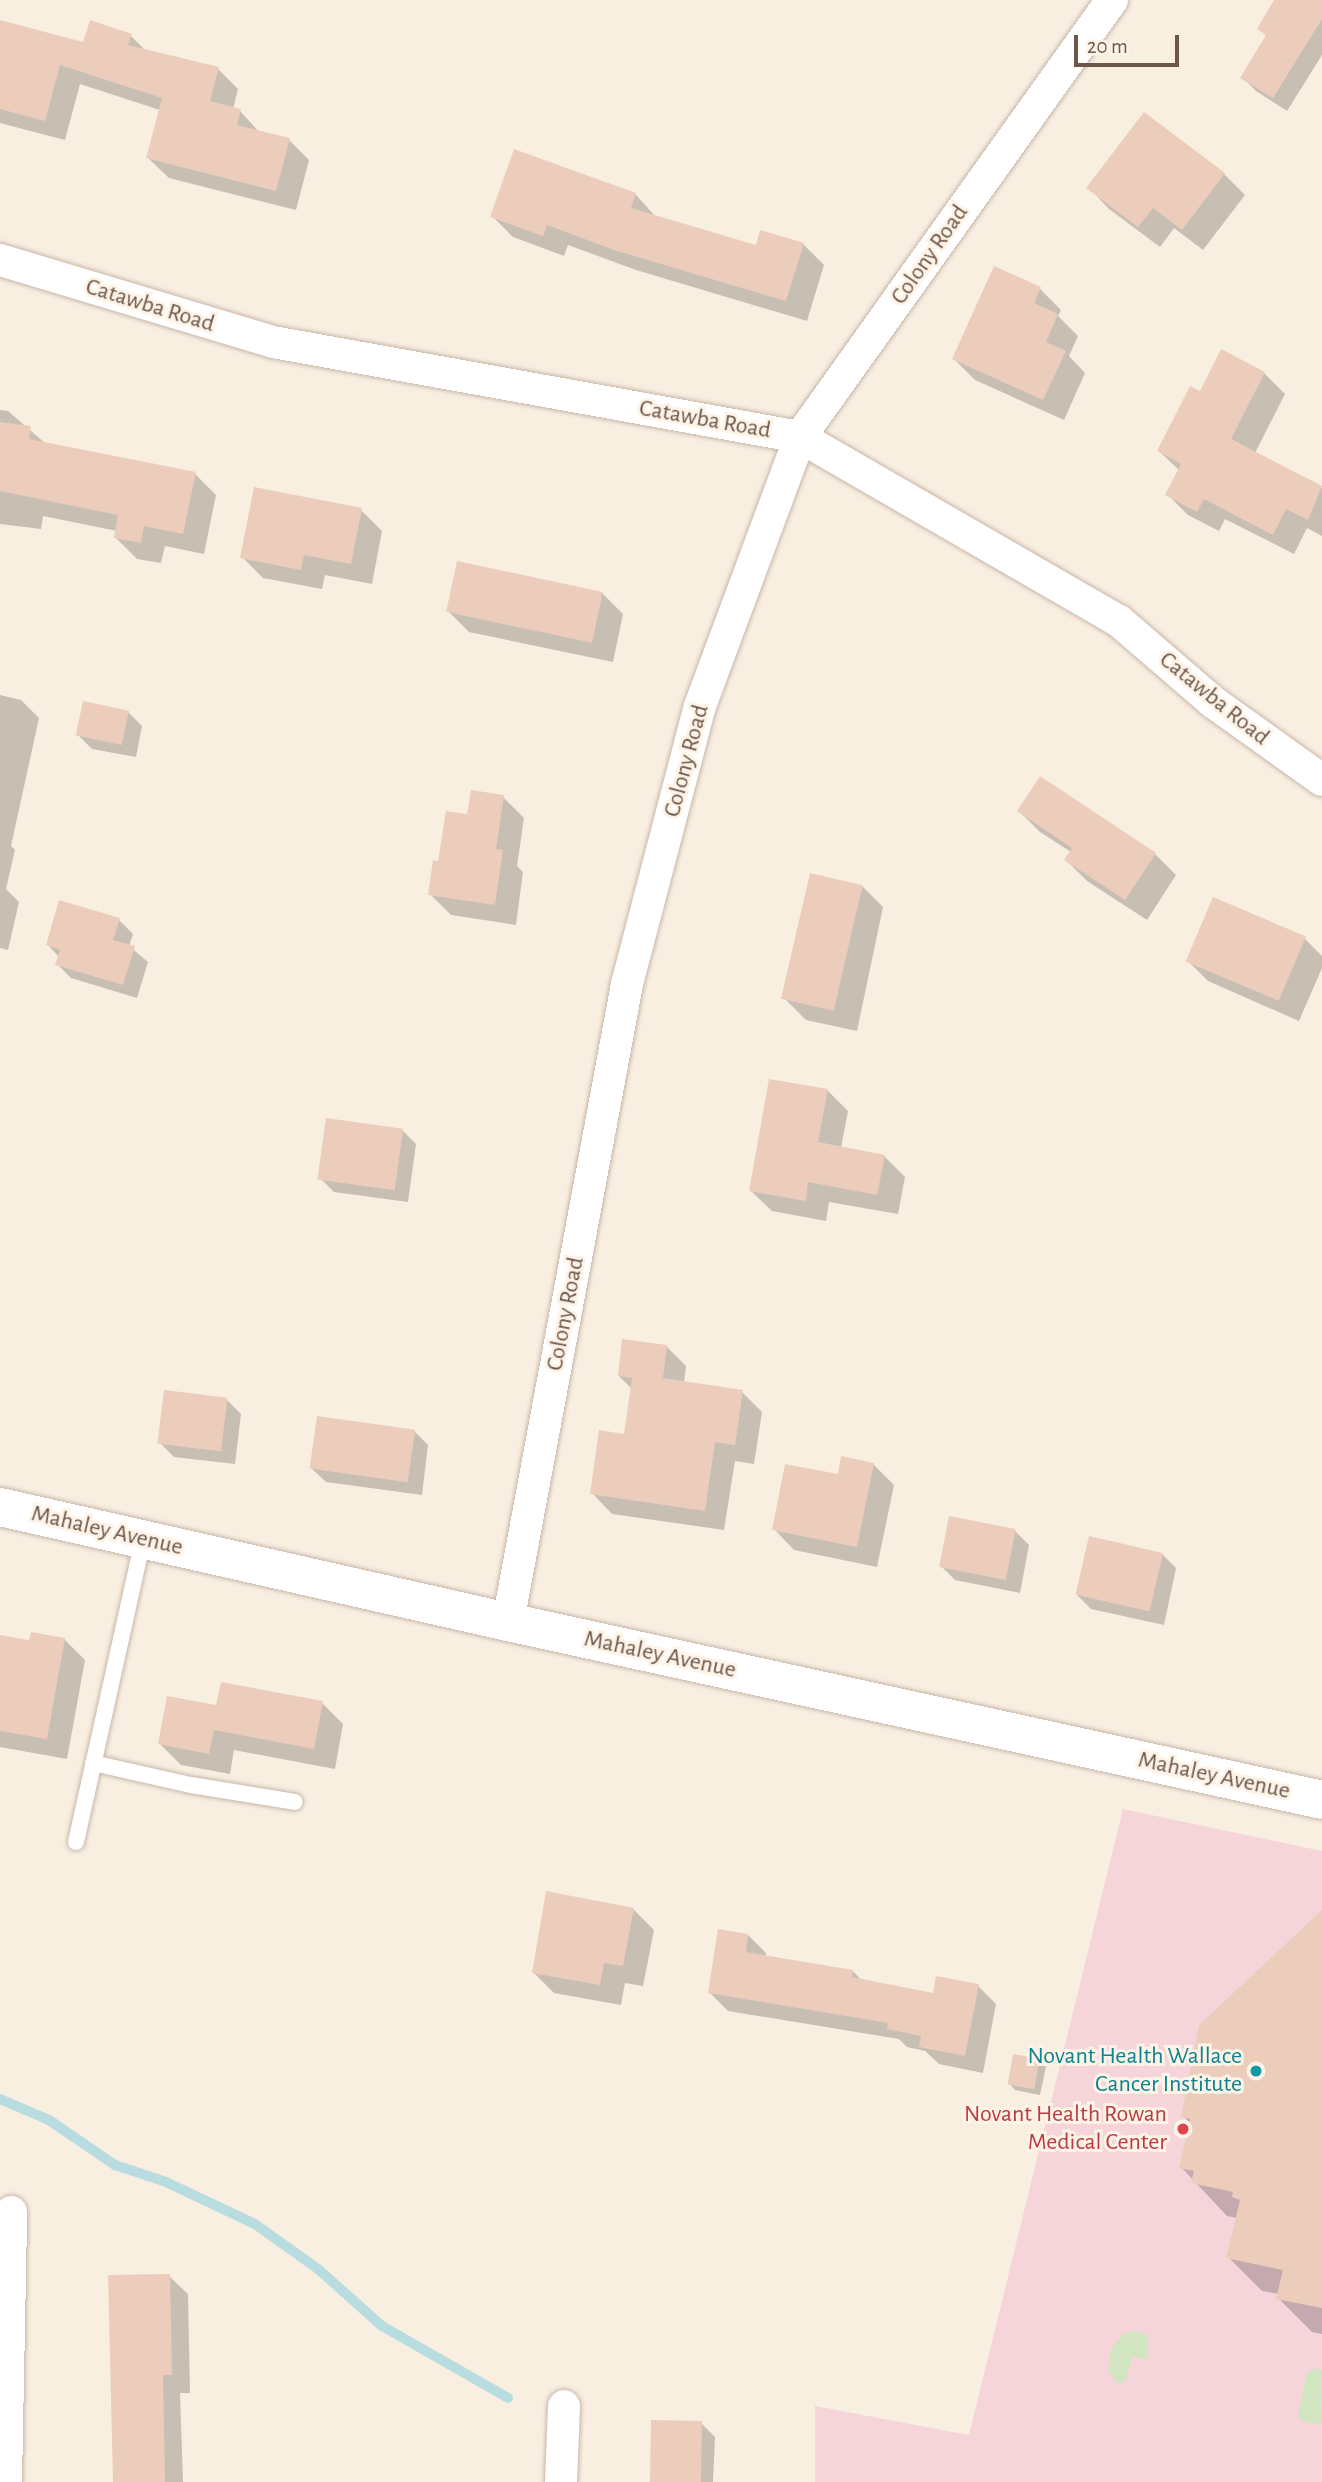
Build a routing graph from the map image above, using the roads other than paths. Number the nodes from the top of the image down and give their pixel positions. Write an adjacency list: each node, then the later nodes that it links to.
1 (1112, 0): 3 (street, Colony Road)
2 (0, 260): 3 (street, Catawba Road)
3 (800, 437): 4 (street, Catawba Road); 7 (street, Colony Road)
4 (1322, 780)
5 (0, 1507): 6 (street, Mahaley Avenue)
6 (143, 1539): 7 (street, Mahaley Avenue); 8 (lane)
7 (508, 1622): 9 (street, Mahaley Avenue)
8 (93, 1763): 10 (lane); 11 (lane)
9 (1322, 1800)
10 (295, 1802)
11 (76, 1842)
12 (11, 2212): 14 (street)
13 (564, 2406): 15 (street)
14 (3, 2482)
15 (561, 2482)

